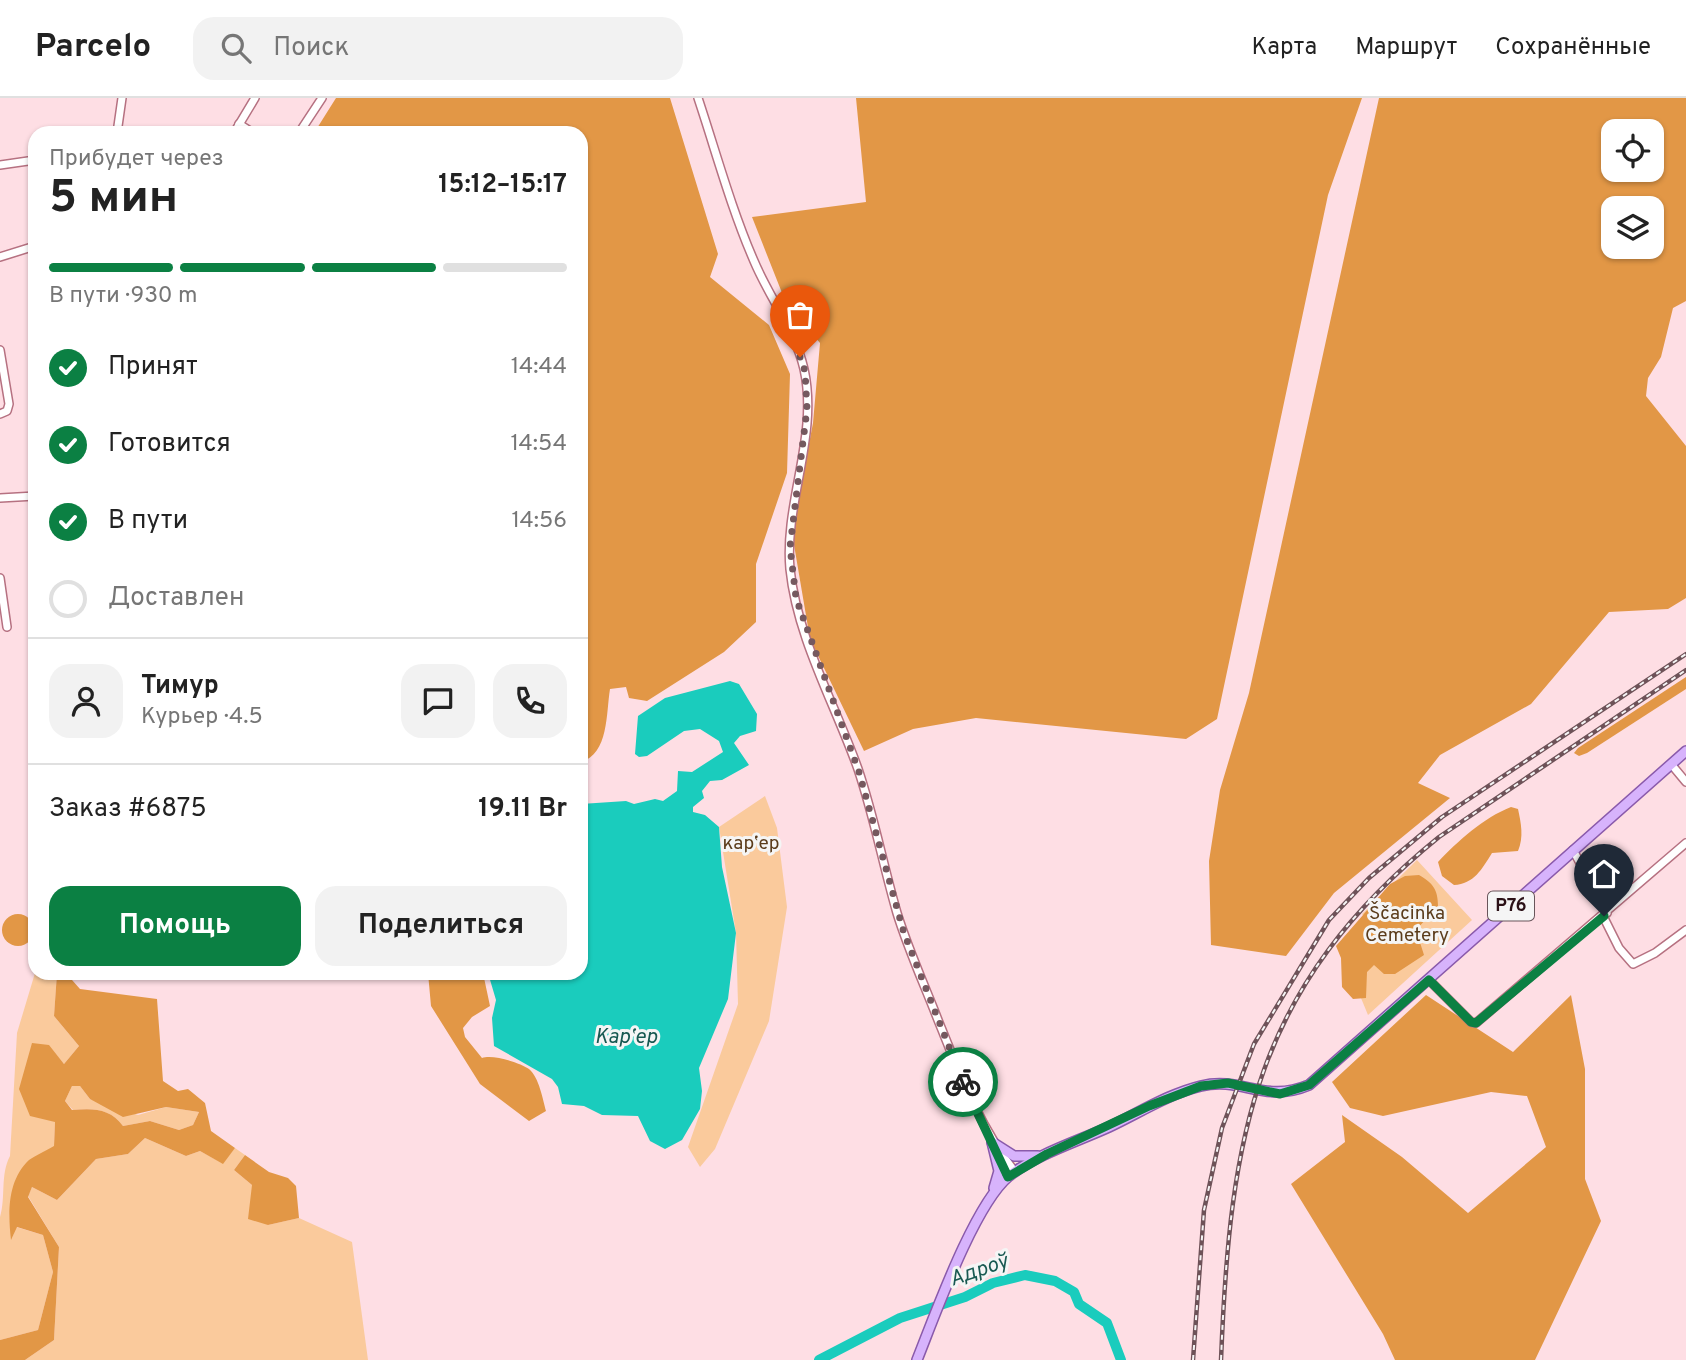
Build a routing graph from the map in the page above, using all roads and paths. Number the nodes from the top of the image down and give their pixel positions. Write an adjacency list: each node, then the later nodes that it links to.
1 (122, 98): 6 (street)
2 (255, 98): 5 (street)
3 (322, 98): 8 (street)
4 (698, 98): 27 (street)
5 (239, 124): 7 (street)
6 (118, 126)
7 (242, 126)
8 (304, 126)
9 (28, 161): 10 (street)
10 (0, 165)
11 (28, 248): 12 (street)
12 (0, 257)
13 (0, 350): 14 (street)
14 (0, 414)
15 (28, 497): 16 (street)
16 (0, 499)
17 (0, 578): 18 (street)
18 (7, 627)
19 (1686, 751): 20 (main road, Р76)
20 (1671, 764): 21 (street); 23 (main road, Р76)
21 (1686, 782)
22 (1686, 843): 24 (street)
23 (1573, 850): 24 (street); 26 (main road, Р76)
24 (1605, 915): 25 (street); 26 (street)
25 (1686, 930)
26 (1429, 980): 28 (main road, Р76)
27 (993, 1147): 28 (main road); 29 (street); 30 (main road)
28 (1047, 1154): 29 (main road, Р76)
29 (1012, 1175): 30 (main road, Р76)
30 (987, 1202): 31 (main road, Р76)
31 (917, 1360)

